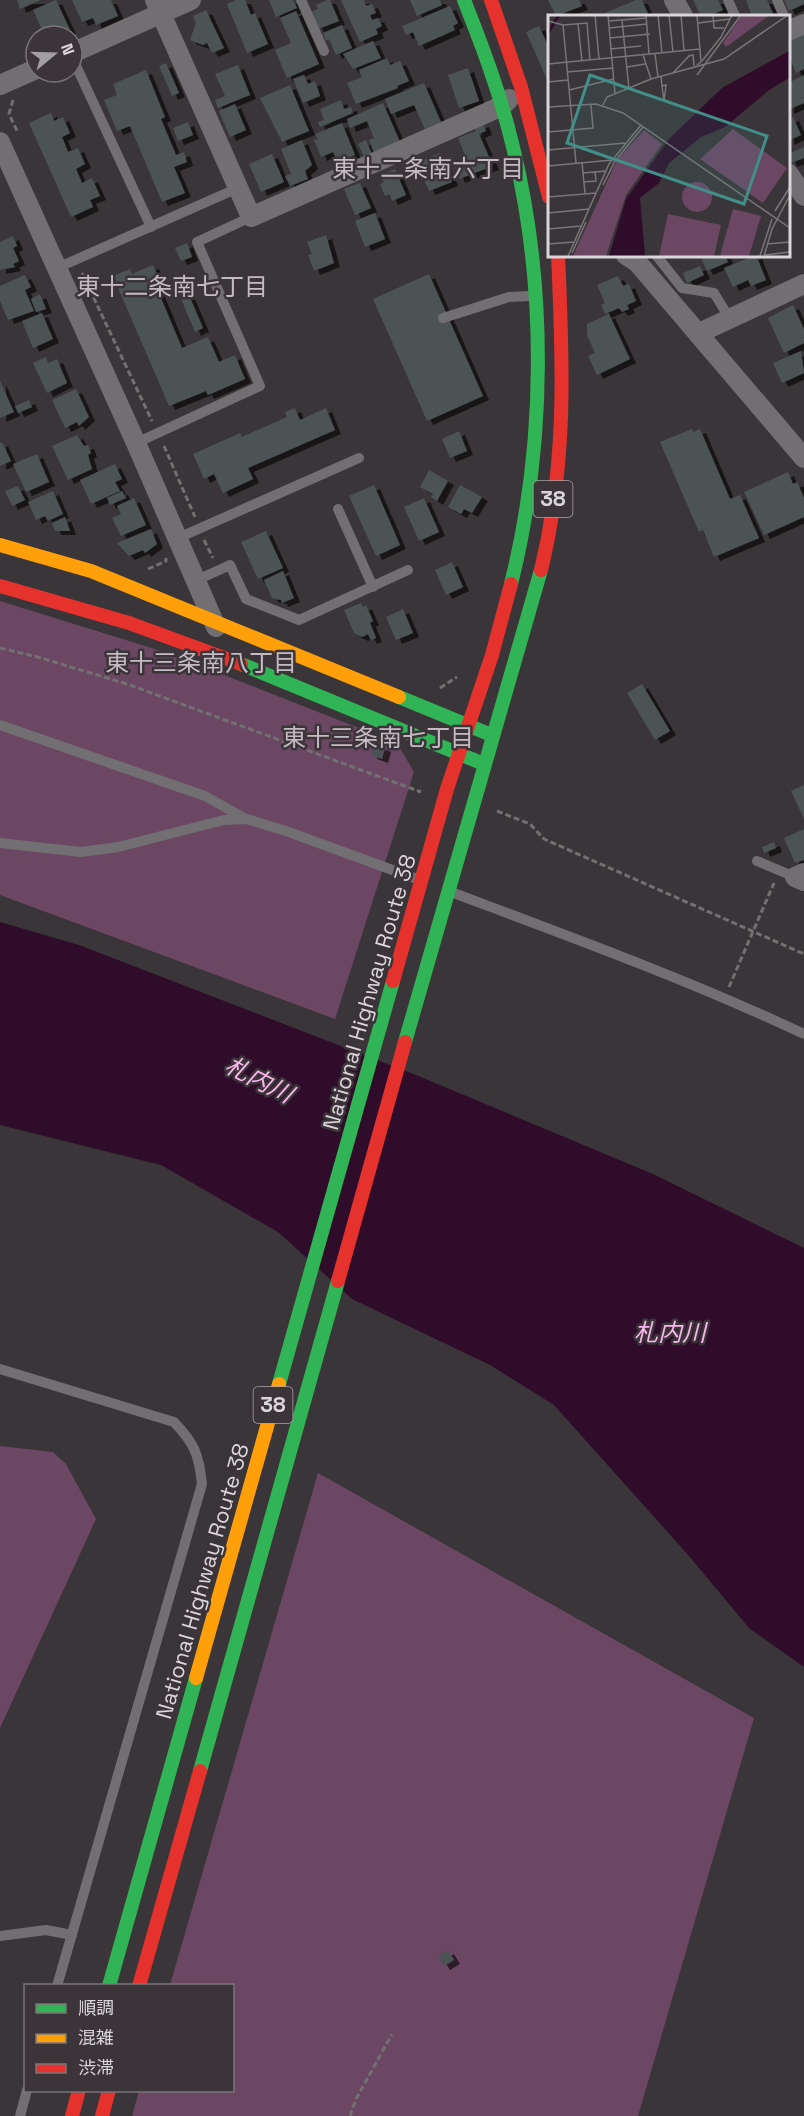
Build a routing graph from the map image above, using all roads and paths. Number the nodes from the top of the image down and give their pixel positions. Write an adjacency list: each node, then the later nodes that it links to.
1 (191, 0): 8 (street)
2 (301, 0): 13 (lane)
3 (464, 0): 18 (main road, National Highway Route 38 / 38)
4 (490, 0): 17 (main road)
5 (674, 0): 9 (street)
6 (728, 0): 10 (lane)
7 (777, 0): 11 (lane)
8 (158, 7): 12 (street); 22 (street)
9 (682, 15)
10 (735, 15)
11 (785, 15)
12 (84, 48)
13 (324, 51)
14 (24, 74): 16 (street)
15 (84, 81): 26 (lane)
16 (3, 84): 19 (path)
17 (521, 87): 18 (street); 23 (main road)
18 (502, 106): 25 (street); 27 (main road, National Highway Route 38 / 38)
19 (19, 135)
20 (0, 142): 32 (street)
21 (789, 174): 24 (street)
22 (238, 188): 25 (street); 26 (lane)
23 (548, 193)
24 (804, 196)
25 (251, 218): 38 (lane)
26 (151, 227): 31 (lane)
27 (540, 248): 34 (main road, National Highway Route 38 / 38)
28 (558, 256): 59 (main road, 38)
29 (628, 256): 37 (street)
30 (657, 256): 36 (lane)
31 (76, 260): 32 (lane); 38 (path)
32 (57, 268): 39 (street)
33 (804, 284): 36 (street)
34 (534, 296): 35 (lane); 58 (main road, National Highway Route 38 / 38)
35 (443, 318)
36 (730, 319): 37 (street)
37 (699, 333): 41 (street)
38 (158, 433): 39 (lane); 43 (path)
39 (136, 443): 44 (street)
40 (359, 458): 43 (lane)
41 (804, 458)
42 (338, 509): 51 (lane)
43 (199, 528): 44 (lane); 47 (path)
44 (173, 544): 46 (path); 49 (street)
45 (0, 545): 52 (main road)
46 (137, 566)
47 (218, 569): 49 (lane); 51 (lane)
48 (408, 570): 51 (lane)
49 (197, 580): 52 (street)
50 (0, 586): 54 (main road)
51 (373, 586)
52 (214, 620): 54 (street); 58 (main road)
53 (0, 648): 62 (path)
54 (222, 656): 60 (main road)
55 (462, 673): 56 (path)
56 (432, 691)
57 (0, 726): 64 (lane)
58 (469, 726): 59 (main road); 60 (main road, National Highway Route 38 / 38)
59 (493, 736): 61 (main road, 38)
60 (459, 753): 61 (main road); 76 (main road, National Highway Route 38 / 38)
61 (484, 763): 77 (main road, 38)
62 (426, 794)
63 (494, 809): 68 (path)
64 (247, 819): 65 (lane); 70 (lane)
65 (0, 843)
66 (757, 861): 67 (lane)
67 (796, 875): 68 (path)
68 (754, 932): 69 (path); 70 (path)
69 (804, 954)
70 (725, 997): 71 (lane)
71 (804, 1034)
72 (0, 1370): 73 (lane)
73 (72, 1935): 74 (lane); 75 (lane)
74 (0, 1936)
75 (58, 1984)
76 (110, 1984)
77 (140, 1984)
78 (393, 2034): 85 (path)
79 (27, 2092): 82 (lane)
80 (79, 2092): 83 (main road)
81 (109, 2092): 84 (main road)
82 (20, 2116)
83 (72, 2116)
84 (102, 2116)
85 (350, 2116)

